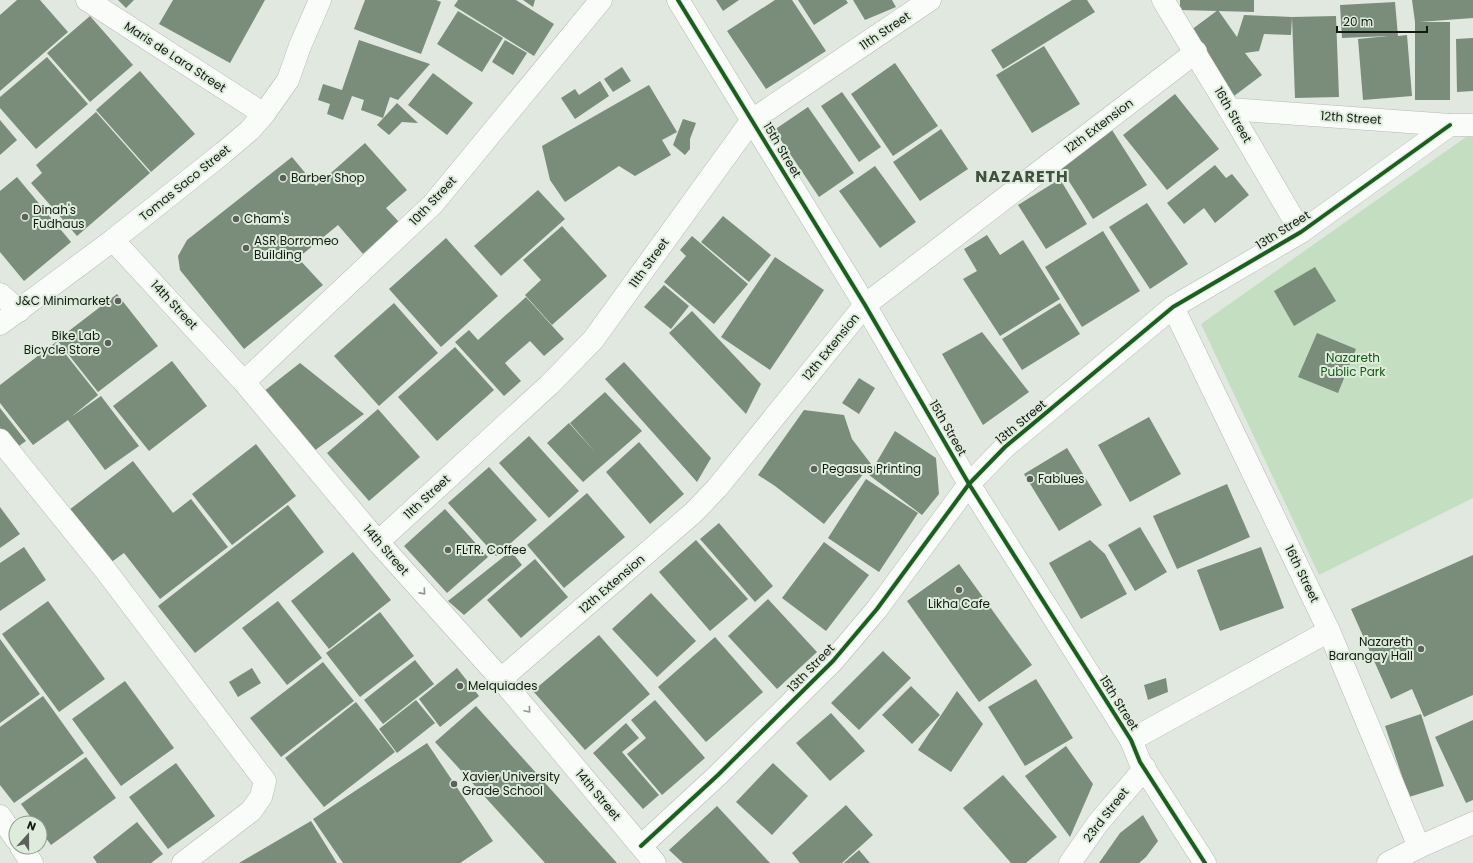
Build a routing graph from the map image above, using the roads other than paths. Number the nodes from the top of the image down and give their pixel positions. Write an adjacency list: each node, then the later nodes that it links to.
1 (87, 0): 9 (street, Maris de Lara Street)
2 (320, 0): 9 (street, Tomas Saco Street)
3 (601, 0): 20 (street, 10th Street)
4 (678, 0): 10 (street, 15th Street)
5 (930, 0): 10 (street, 11th Street)
6 (1163, 0): 7 (street, 16th Street)
7 (1196, 52): 8 (street, 16th Street); 16 (street, 12th Extension)
8 (1229, 109): 11 (street, 12th Street); 13 (street, 16th Street)
9 (264, 114): 14 (street, Tomas Saco Street)
10 (752, 120): 16 (street, 15th Street); 23 (street, 11th Street)
11 (1450, 125): 12 (street, 12th Street); 13 (street, 13th Street)
12 (1473, 125)
13 (1300, 232): 17 (street, 13th Street)
14 (113, 240): 18 (street, Tomas Saco Street); 20 (street, 14th Street)
15 (0, 294): 18 (street)
16 (865, 305): 22 (street, 15th Street); 25 (street, 12th Extension)
17 (1173, 307): 22 (street, 13th Street); 24 (street, 16th Street)
18 (19, 311): 19 (street, Tomas Saco Street)
19 (0, 324)
20 (244, 382): 23 (street, 14th Street)
21 (0, 440): 33 (street)
22 (969, 484): 26 (street, 15th Street); 31 (street, 13th Street)
23 (378, 542): 25 (street, 14th Street, one-way to 25)
24 (1329, 631): 26 (street); 32 (street, 16th Street)
25 (502, 679): 31 (street, 14th Street, one-way to 31)
26 (1131, 740): 27 (street, 15th Street)
27 (1145, 768): 35 (street, 23rd Street); 36 (street, 15th Street)
28 (0, 816): 30 (street)
29 (1473, 823): 32 (street)
30 (8, 828)
31 (641, 846): 34 (street, 14th Street)
32 (1419, 847): 37 (street)
33 (183, 863)
34 (655, 863)
35 (1070, 863)
36 (1205, 863)
37 (1388, 863)

